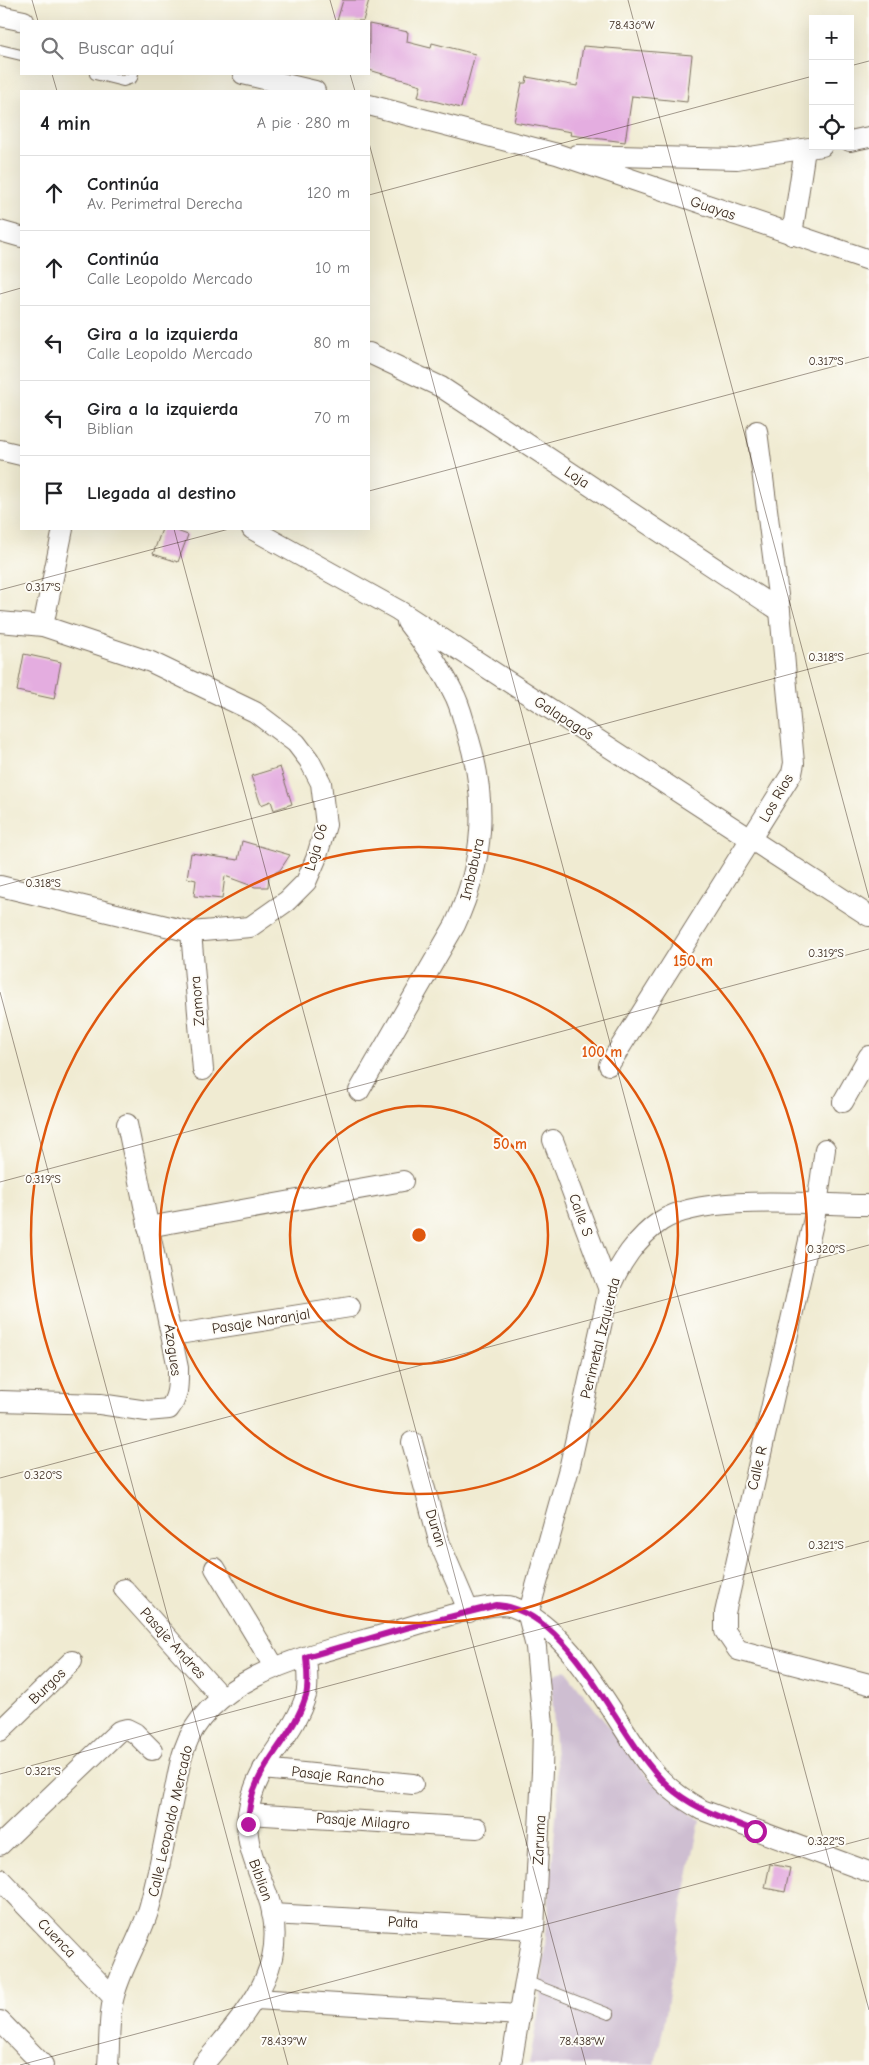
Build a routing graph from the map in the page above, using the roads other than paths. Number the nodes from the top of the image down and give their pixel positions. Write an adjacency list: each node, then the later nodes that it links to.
1 (0, 16): 2 (street)
2 (20, 20)
3 (0, 50): 4 (lane)
4 (20, 55)
5 (99, 75): 6 (lane)
6 (133, 75)
7 (247, 75): 8 (street)
8 (311, 90)
9 (370, 105): 14 (street, Guayas)
10 (869, 136): 11 (street)
11 (854, 140)
12 (809, 149): 14 (street, Guayas)
13 (813, 150): 16 (street)
14 (557, 154): 16 (street, Guayas)
15 (0, 231): 17 (street)
16 (792, 235): 18 (street, Guayas)
17 (20, 237)
18 (869, 260)
19 (370, 353): 26 (street, Loja)
20 (757, 431): 26 (street, Los Rios)
21 (0, 450): 22 (street)
22 (20, 455)
23 (63, 530): 28 (street)
24 (254, 530): 25 (street, Galapagos)
25 (398, 610): 29 (street, Galapagos); 36 (street, Imbabura)
26 (780, 611): 29 (street, Los Rios)
27 (0, 622): 28 (street)
28 (43, 626): 32 (street, Loja 06)
29 (752, 840): 31 (street, Galapagos); 34 (street, Los Rios)
30 (0, 886): 32 (street, Loja 06)
31 (869, 916)
32 (192, 932): 35 (street, Zamora)
33 (869, 1056): 37 (street)
34 (609, 1065)
35 (203, 1070)
36 (359, 1090)
37 (843, 1102)
38 (127, 1124): 44 (street, Azogues)
39 (553, 1140): 45 (street, Calle S)
40 (825, 1150): 42 (street, Calle R)
41 (402, 1181): 44 (street)
42 (817, 1205): 43 (street, Perimetal Izquierda); 45 (street, Perimetal Izquierda); 57 (street, Calle R)
43 (869, 1205)
44 (148, 1228): 47 (street, Azogues)
45 (609, 1290): 53 (street, Perimetal Izquierda)
46 (350, 1307): 47 (street, Pasaje Naranjal)
47 (172, 1335): 48 (street, Azogues)
48 (0, 1401)
49 (412, 1442): 52 (street, Duran)
50 (215, 1568): 56 (street)
51 (124, 1589): 58 (street, Pasaje Andres)
52 (469, 1612): 53 (street, Calle Leopoldo Mercado); 54 (street, Calle Leopoldo Mercado)
53 (528, 1615): 66 (street, Calle Leopoldo Mercado); 69 (street, Zaruma)
54 (306, 1657): 56 (street, Calle Leopoldo Mercado); 61 (street, Biblian)
55 (72, 1661): 59 (street, Burgos)
56 (275, 1668): 58 (street, Calle Leopoldo Mercado)
57 (869, 1684)
58 (221, 1696): 71 (street, Calle Leopoldo Mercado)
59 (0, 1731)
60 (152, 1750): 65 (street)
61 (263, 1769): 62 (street, Pasaje Rancho); 63 (street, Biblian)
62 (413, 1784)
63 (248, 1814): 64 (street, Pasaje Milagro); 68 (street, Biblian)
64 (477, 1828)
65 (0, 1845)
66 (869, 1872)
67 (0, 1879): 71 (street, Cuenca)
68 (272, 1914): 69 (street, Palta); 72 (street, Biblian)
69 (534, 1929): 70 (street, Zaruma)
70 (525, 1981): 73 (lane); 74 (street, Zaruma)
71 (113, 1997): 77 (street, Calle Leopoldo Mercado)
72 (256, 1999): 74 (street); 78 (street, Biblian)
73 (609, 2014)
74 (520, 2015): 79 (street, Zaruma)
75 (0, 2021): 76 (street)
76 (43, 2065)
77 (108, 2065)
78 (203, 2065)
79 (511, 2065)

